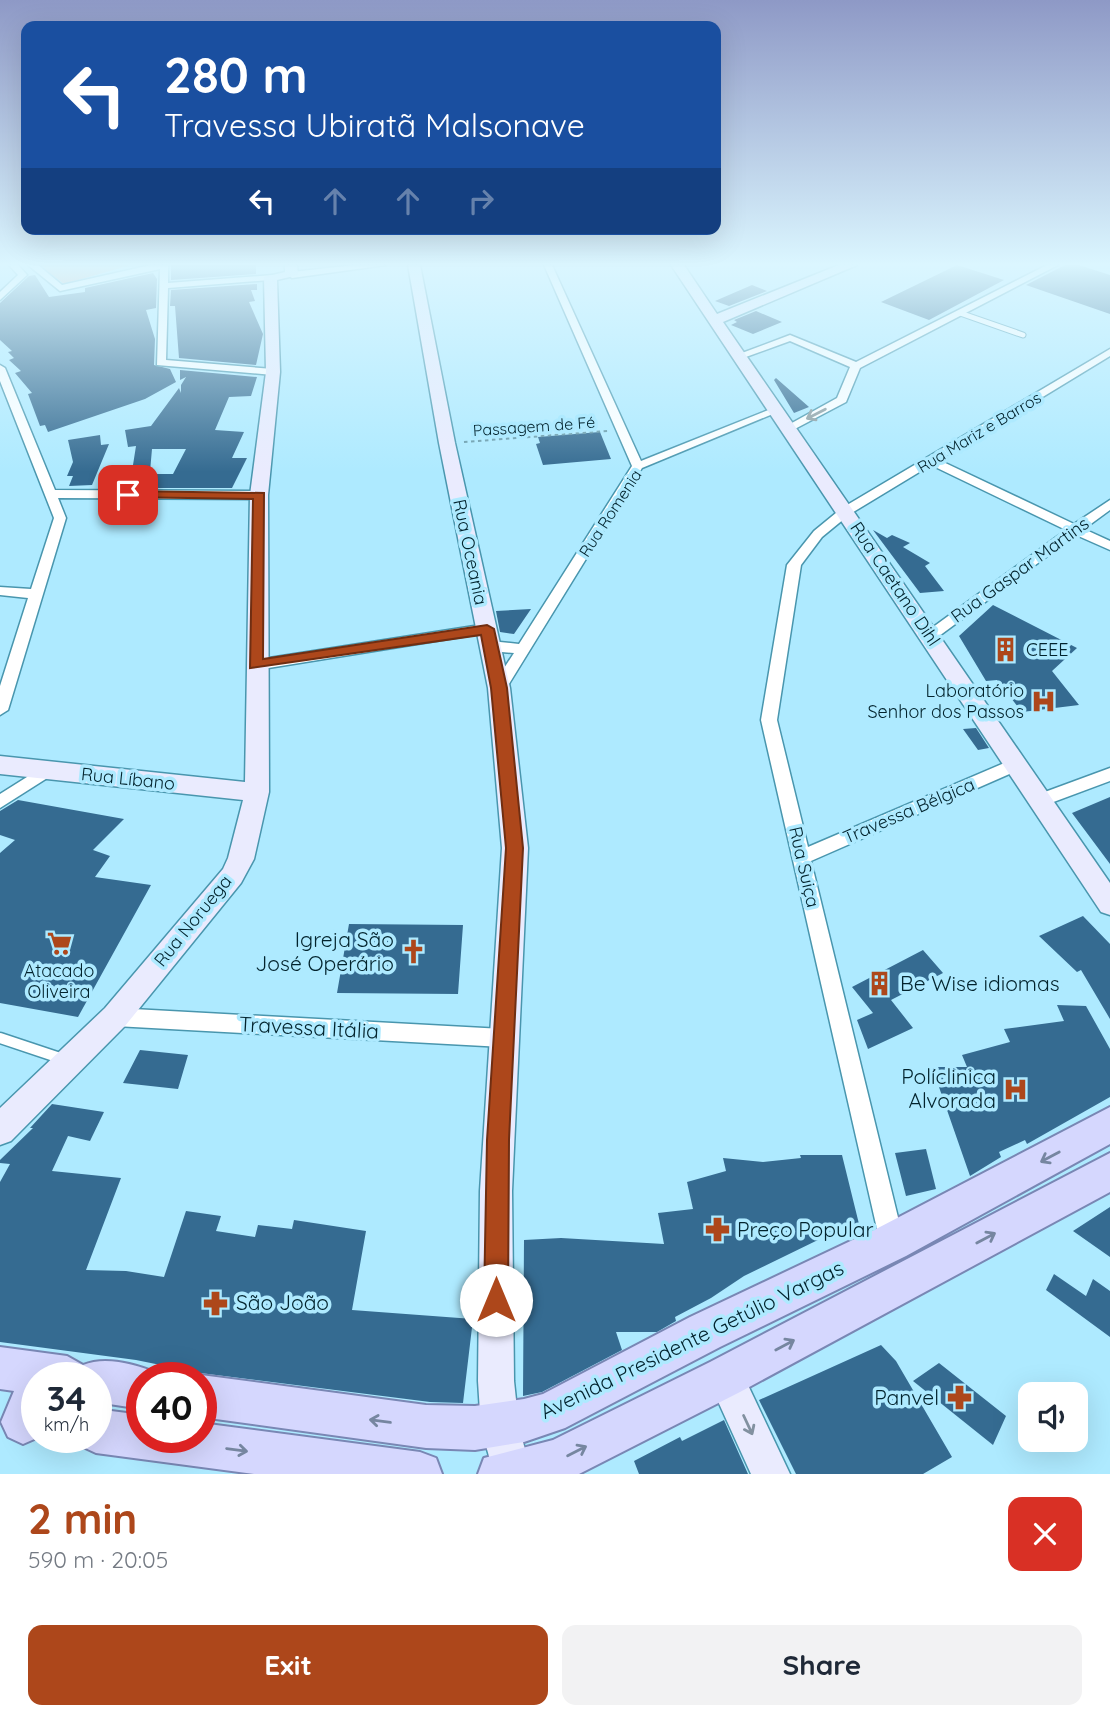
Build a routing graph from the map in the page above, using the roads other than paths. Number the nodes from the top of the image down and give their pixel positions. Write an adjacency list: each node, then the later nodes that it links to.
1 (163, 334): 13 (street)
2 (272, 334): 13 (street, Rua Noruega)
3 (427, 334): 29 (street, Rua Oceania)
4 (579, 334): 19 (street)
5 (724, 334): 10 (street, Rua Caetano Dihl)
6 (919, 334): 11 (street)
7 (1020, 334): 8 (lane)
8 (1023, 335)
9 (1110, 352): 18 (street, Rua Mariz e Barros)
10 (739, 356): 11 (street); 16 (street, Rua Caetano Dihl)
11 (856, 366): 17 (street, one-way to 17)
12 (0, 368): 14 (street)
13 (273, 372): 21 (street, Rua Noruega)
14 (14, 401): 15 (street); 20 (street)
15 (0, 410)
16 (775, 411): 17 (street, Rua Caetano Dihl); 19 (street, Rua Romenia)
17 (787, 429): 23 (street, Rua Caetano Dihl)
18 (933, 461): 23 (street, Rua Mariz e Barros); 24 (street)
19 (638, 466): 30 (street, Rua Romenia)
20 (49, 494): 21 (street); 27 (street)
21 (260, 495): 31 (street, Rua Noruega)
22 (1110, 504): 24 (street, Rua Gaspar Martins)
23 (846, 511): 28 (street, Rua Caetano Dihl); 41 (street, Rua Suiça)
24 (1076, 530): 25 (street); 28 (street, Rua Gaspar Martins)
25 (1110, 546)
26 (0, 591): 27 (street)
27 (37, 594): 33 (street)
28 (930, 636): 35 (street, Rua Caetano Dihl)
29 (488, 638): 30 (street); 31 (street); 32 (street, Rua Oceania)
30 (524, 649): 32 (street, Rua Romenia)
31 (256, 665): 38 (street, Rua Noruega)
32 (499, 688): 45 (street, Rua Oceania)
33 (0, 710)
34 (0, 765): 36 (street, Rua Líbano)
35 (1015, 765): 39 (street, Rua Caetano Dihl); 41 (street, Travessa Bélgica)
36 (46, 771): 38 (street, Rua Líbano); 40 (street)
37 (1110, 774): 39 (street)
38 (257, 792): 43 (street, Rua Noruega)
39 (1040, 801): 42 (street, Rua Caetano Dihl)
40 (0, 802)
41 (802, 857): 50 (street, Rua Suiça)
42 (1110, 904)
43 (115, 1017): 45 (street, Travessa Itália); 46 (street, Rua Noruega)
44 (0, 1038): 46 (lane)
45 (503, 1038): 55 (street, Rua Oceania)
46 (69, 1061): 48 (street, Rua Noruega)
47 (1110, 1125): 50 (main road, Avenida Presidente Getúlio Vargas, one-way to 50)
48 (0, 1129)
49 (1110, 1172): 52 (main road, one-way to 49)
50 (892, 1242): 55 (main road, Avenida Presidente Getúlio Vargas)
51 (0, 1368): 53 (main road)
52 (724, 1377): 57 (main road, one-way to 52); 59 (street, one-way to 59)
53 (21, 1385)
54 (217, 1398): 55 (main road, Avenida Presidente Getúlio Vargas, one-way to 54)
55 (500, 1428): 57 (street, Rua Oceania)
56 (112, 1433): 58 (main road, one-way to 58)
57 (509, 1473)
58 (420, 1474)
59 (771, 1474)

